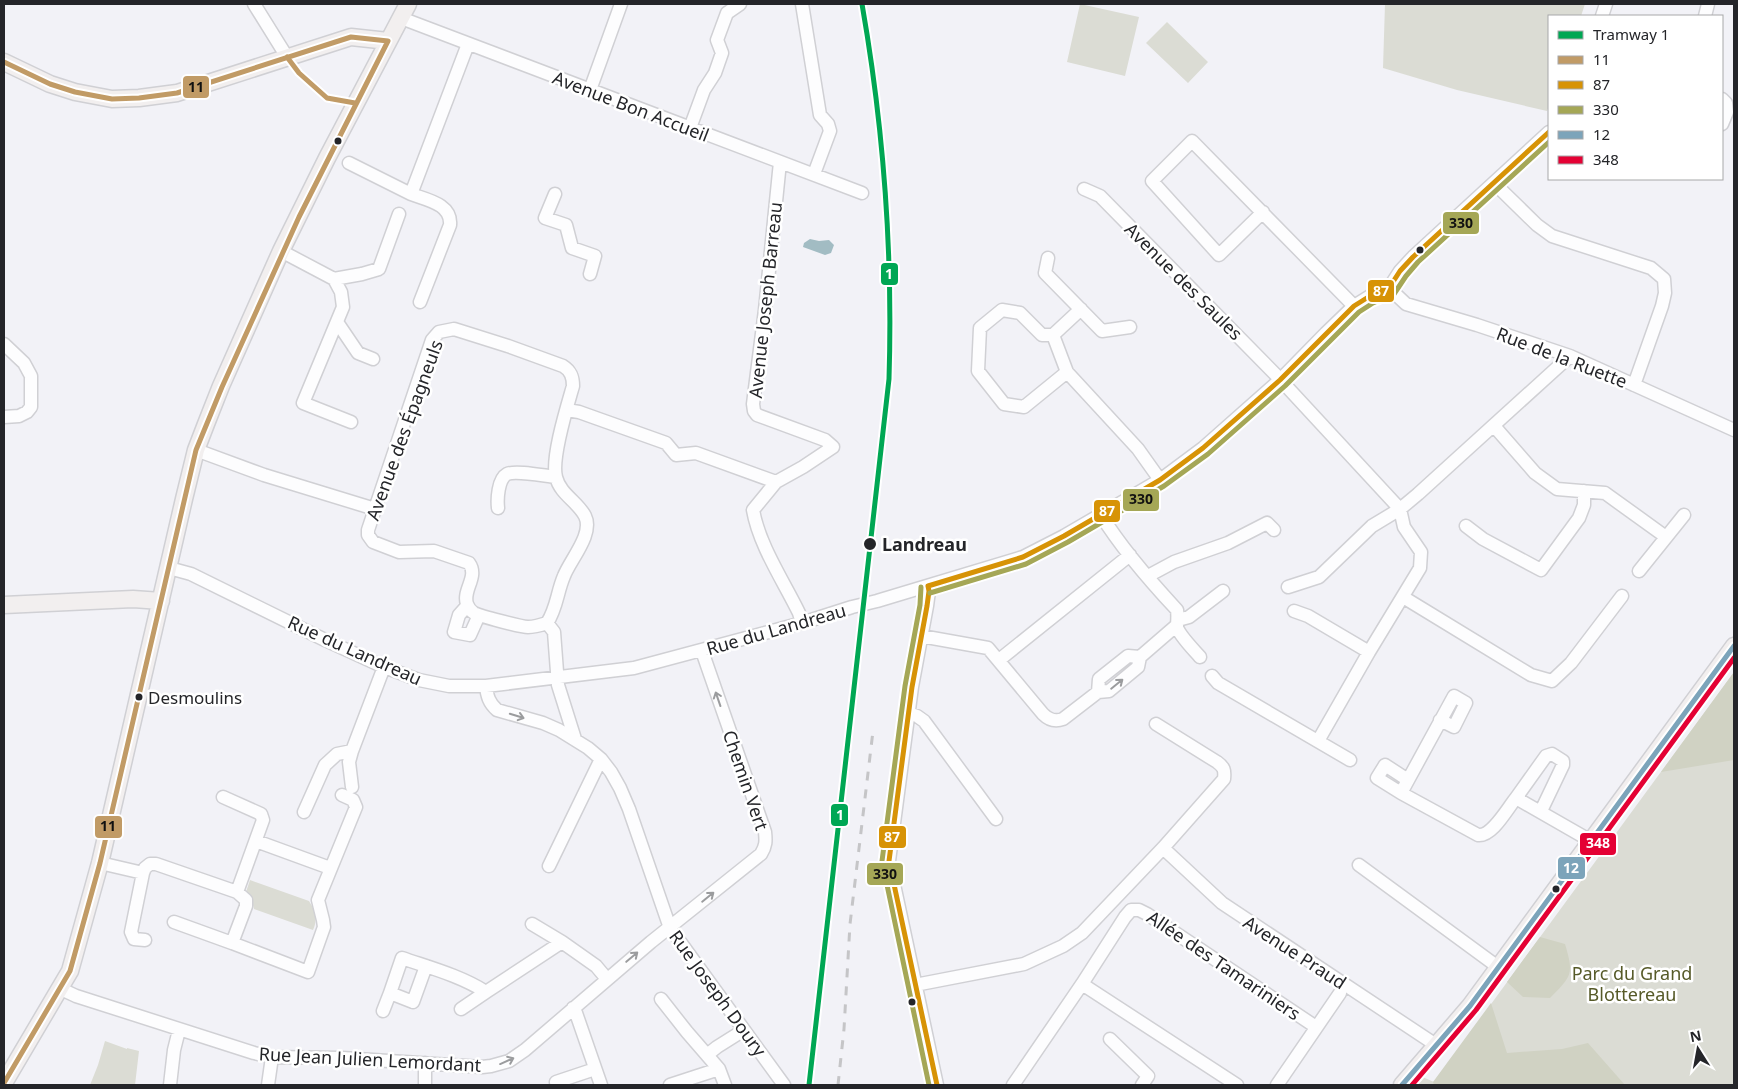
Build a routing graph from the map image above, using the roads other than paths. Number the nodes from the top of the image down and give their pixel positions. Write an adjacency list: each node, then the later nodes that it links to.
1 (254, 4): 8 (street)
2 (621, 4): 10 (street)
3 (740, 4): 13 (street)
4 (802, 4): 17 (street)
5 (404, 11): 6 (street); 7 (street, Avenue Bon Accueil)
6 (388, 41): 8 (street); 25 (street)
7 (468, 44): 10 (street, Avenue Bon Accueil); 21 (street)
8 (288, 57): 9 (street)
9 (4, 62)
10 (590, 90): 13 (street, Avenue Bon Accueil)
11 (1723, 100): 12 (street)
12 (1723, 122)
13 (690, 128): 15 (street, Avenue Bon Accueil)
14 (1548, 133): 18 (street)
15 (780, 162): 17 (street, Avenue Bon Accueil); 50 (street, Avenue Joseph Barreau)
16 (349, 164): 21 (street)
17 (814, 174): 20 (street, Avenue Bon Accueil)
18 (1494, 183): 29 (street); 41 (street)
19 (1084, 188): 40 (street, Avenue des Saules)
20 (862, 192)
21 (412, 194): 30 (street)
22 (555, 194): 27 (street)
23 (1263, 212): 23 (street); 31 (street)
24 (399, 214): 28 (street)
25 (281, 252): 28 (street); 47 (street)
26 (1048, 258): 32 (street)
27 (590, 274)
28 (334, 279): 33 (street)
29 (1390, 288): 31 (street, Rue du Landreau); 37 (street, Rue de la Ruette)
30 (420, 302)
31 (1354, 306): 40 (street, Rue du Landreau)
32 (1081, 310): 34 (street); 35 (street)
33 (337, 322): 38 (street); 44 (street)
34 (1130, 327)
35 (1053, 336): 39 (street); 39 (street)
36 (4, 344): 43 (street)
37 (1570, 356): 41 (street, Rue de la Ruette); 45 (street)
38 (373, 359)
39 (1067, 372): 49 (street)
40 (1280, 380): 49 (street, Rue du Landreau); 54 (street, Avenue des Saules)
41 (1634, 385): 46 (street, Rue de la Ruette)
42 (567, 410): 48 (street); 50 (street); 52 (street, Avenue des Épagneuls)
43 (4, 417)
44 (351, 422)
45 (1494, 426): 51 (street); 54 (street)
46 (1734, 430)
47 (196, 450): 52 (street); 61 (street)
48 (556, 477): 53 (street); 75 (street)
49 (1160, 480): 55 (street, Rue du Landreau)
50 (776, 482): 76 (street)
51 (1584, 491): 57 (street); 59 (street)
52 (375, 508): 71 (street, Avenue des Épagneuls)
53 (498, 508)
54 (1400, 509): 65 (street); 68 (street)
55 (1101, 514): 60 (street); 64 (street, Rue du Landreau)
56 (1684, 515): 59 (street)
57 (1466, 526)
58 (1274, 530): 63 (street)
59 (1666, 537): 62 (street)
60 (1130, 555): 63 (street); 82 (street)
61 (169, 568): 69 (street); 83 (street, Rue du Landreau)
62 (1639, 571)
63 (1148, 576): 74 (street)
64 (928, 586): 76 (street, Rue du Landreau); 77 (street)
65 (1288, 587)
66 (1223, 591): 74 (street)
67 (1622, 596): 68 (street)
68 (1403, 597): 80 (street)
69 (161, 601): 70 (street); 107 (street)
70 (4, 605)
71 (467, 606): 73 (street); 73 (street, Avenue des Épagneuls)
72 (1294, 611): 80 (street)
73 (480, 614): 75 (street)
74 (1178, 622): 81 (street); 82 (street)
75 (547, 623): 85 (street)
76 (802, 623): 79 (street, Rue du Landreau)
77 (921, 636): 82 (street); 87 (street)
78 (1734, 646): 105 (street)
79 (702, 650): 85 (street, Rue du Landreau); 115 (street, Chemin Vert, one-way to 79)
80 (1369, 652): 91 (street)
81 (1200, 657)
82 (999, 660)
83 (384, 666): 86 (street, Rue du Landreau); 92 (street)
84 (1212, 676): 91 (street)
85 (558, 678): 86 (street, Rue du Landreau); 90 (street)
86 (486, 686): 90 (street, Rue Joseph Doury, one-way to 90)
87 (908, 713): 103 (street); 123 (street)
88 (1440, 720): 95 (street)
89 (1156, 724): 106 (street)
90 (575, 739): 93 (street, Rue Joseph Doury)
91 (1318, 741): 94 (street)
92 (352, 751): 96 (street); 102 (street)
93 (601, 759): 109 (street); 115 (street, Rue Joseph Doury)
94 (1350, 760)
95 (1408, 780): 97 (street); 97 (street)
96 (352, 787)
97 (1401, 793): 100 (street)
98 (342, 795): 110 (street)
99 (223, 797): 104 (street)
100 (1516, 798): 101 (street); 101 (street)
101 (1541, 811): 105 (street)
102 (304, 812)
103 (996, 819)
104 (256, 841): 110 (street); 112 (street)
105 (1591, 841): 120 (street)
106 (1163, 848): 123 (street); 136 (street, Avenue Praud)
107 (100, 863): 111 (street); 124 (street)
108 (1359, 865): 120 (street)
109 (549, 866)
110 (330, 868): 118 (street)
111 (143, 873): 112 (street); 116 (street)
112 (238, 892): 118 (street)
113 (174, 922): 118 (street)
114 (532, 924): 117 (street)
115 (670, 928): 121 (street, Rue Jean Julien Lemordant, one-way to 115); 134 (street, Rue Joseph Doury)
116 (145, 940)
117 (562, 942): 121 (street); 125 (street)
118 (232, 943)
119 (426, 966): 125 (street); 126 (street); 126 (street)
120 (1498, 967): 136 (street)
121 (607, 978): 129 (street, Rue Jean Julien Lemordant)
122 (1082, 984): 132 (street, Allée des Tamariniers); 154 (street, Allée des Tamariniers); 156 (street)
123 (915, 985): 153 (street)
124 (61, 989): 133 (street, Rue Jean Julien Lemordant); 145 (street)
125 (486, 992): 130 (street)
126 (390, 993): 131 (street)
127 (1340, 993): 132 (street)
128 (661, 998): 137 (street)
129 (573, 1008): 139 (street, Rue Jean Julien Lemordant, one-way to 129); 140 (street)
130 (461, 1009)
131 (384, 1011)
132 (1316, 1026): 157 (street)
133 (178, 1030): 138 (street, Rue Jean Julien Lemordant); 146 (street)
134 (744, 1030): 137 (street); 152 (street, Rue Joseph Doury)
135 (1110, 1039): 155 (street)
136 (1436, 1045): 158 (street)
137 (707, 1055): 141 (street)
138 (272, 1057): 139 (street, Rue Jean Julien Lemordant); 147 (street)
139 (425, 1063): 148 (street)
140 (595, 1069): 142 (street); 149 (street)
141 (719, 1069): 144 (street); 151 (street)
142 (572, 1081): 143 (street)
143 (556, 1082)
144 (687, 1082): 150 (street)
145 (4, 1083)
146 (170, 1085)
147 (268, 1085)
148 (425, 1085)
149 (601, 1085)
150 (670, 1085)
151 (725, 1085)
152 (784, 1085)
153 (937, 1085)
154 (1013, 1085)
155 (1142, 1085)
156 (1237, 1085)
157 (1277, 1085)
158 (1402, 1085)

